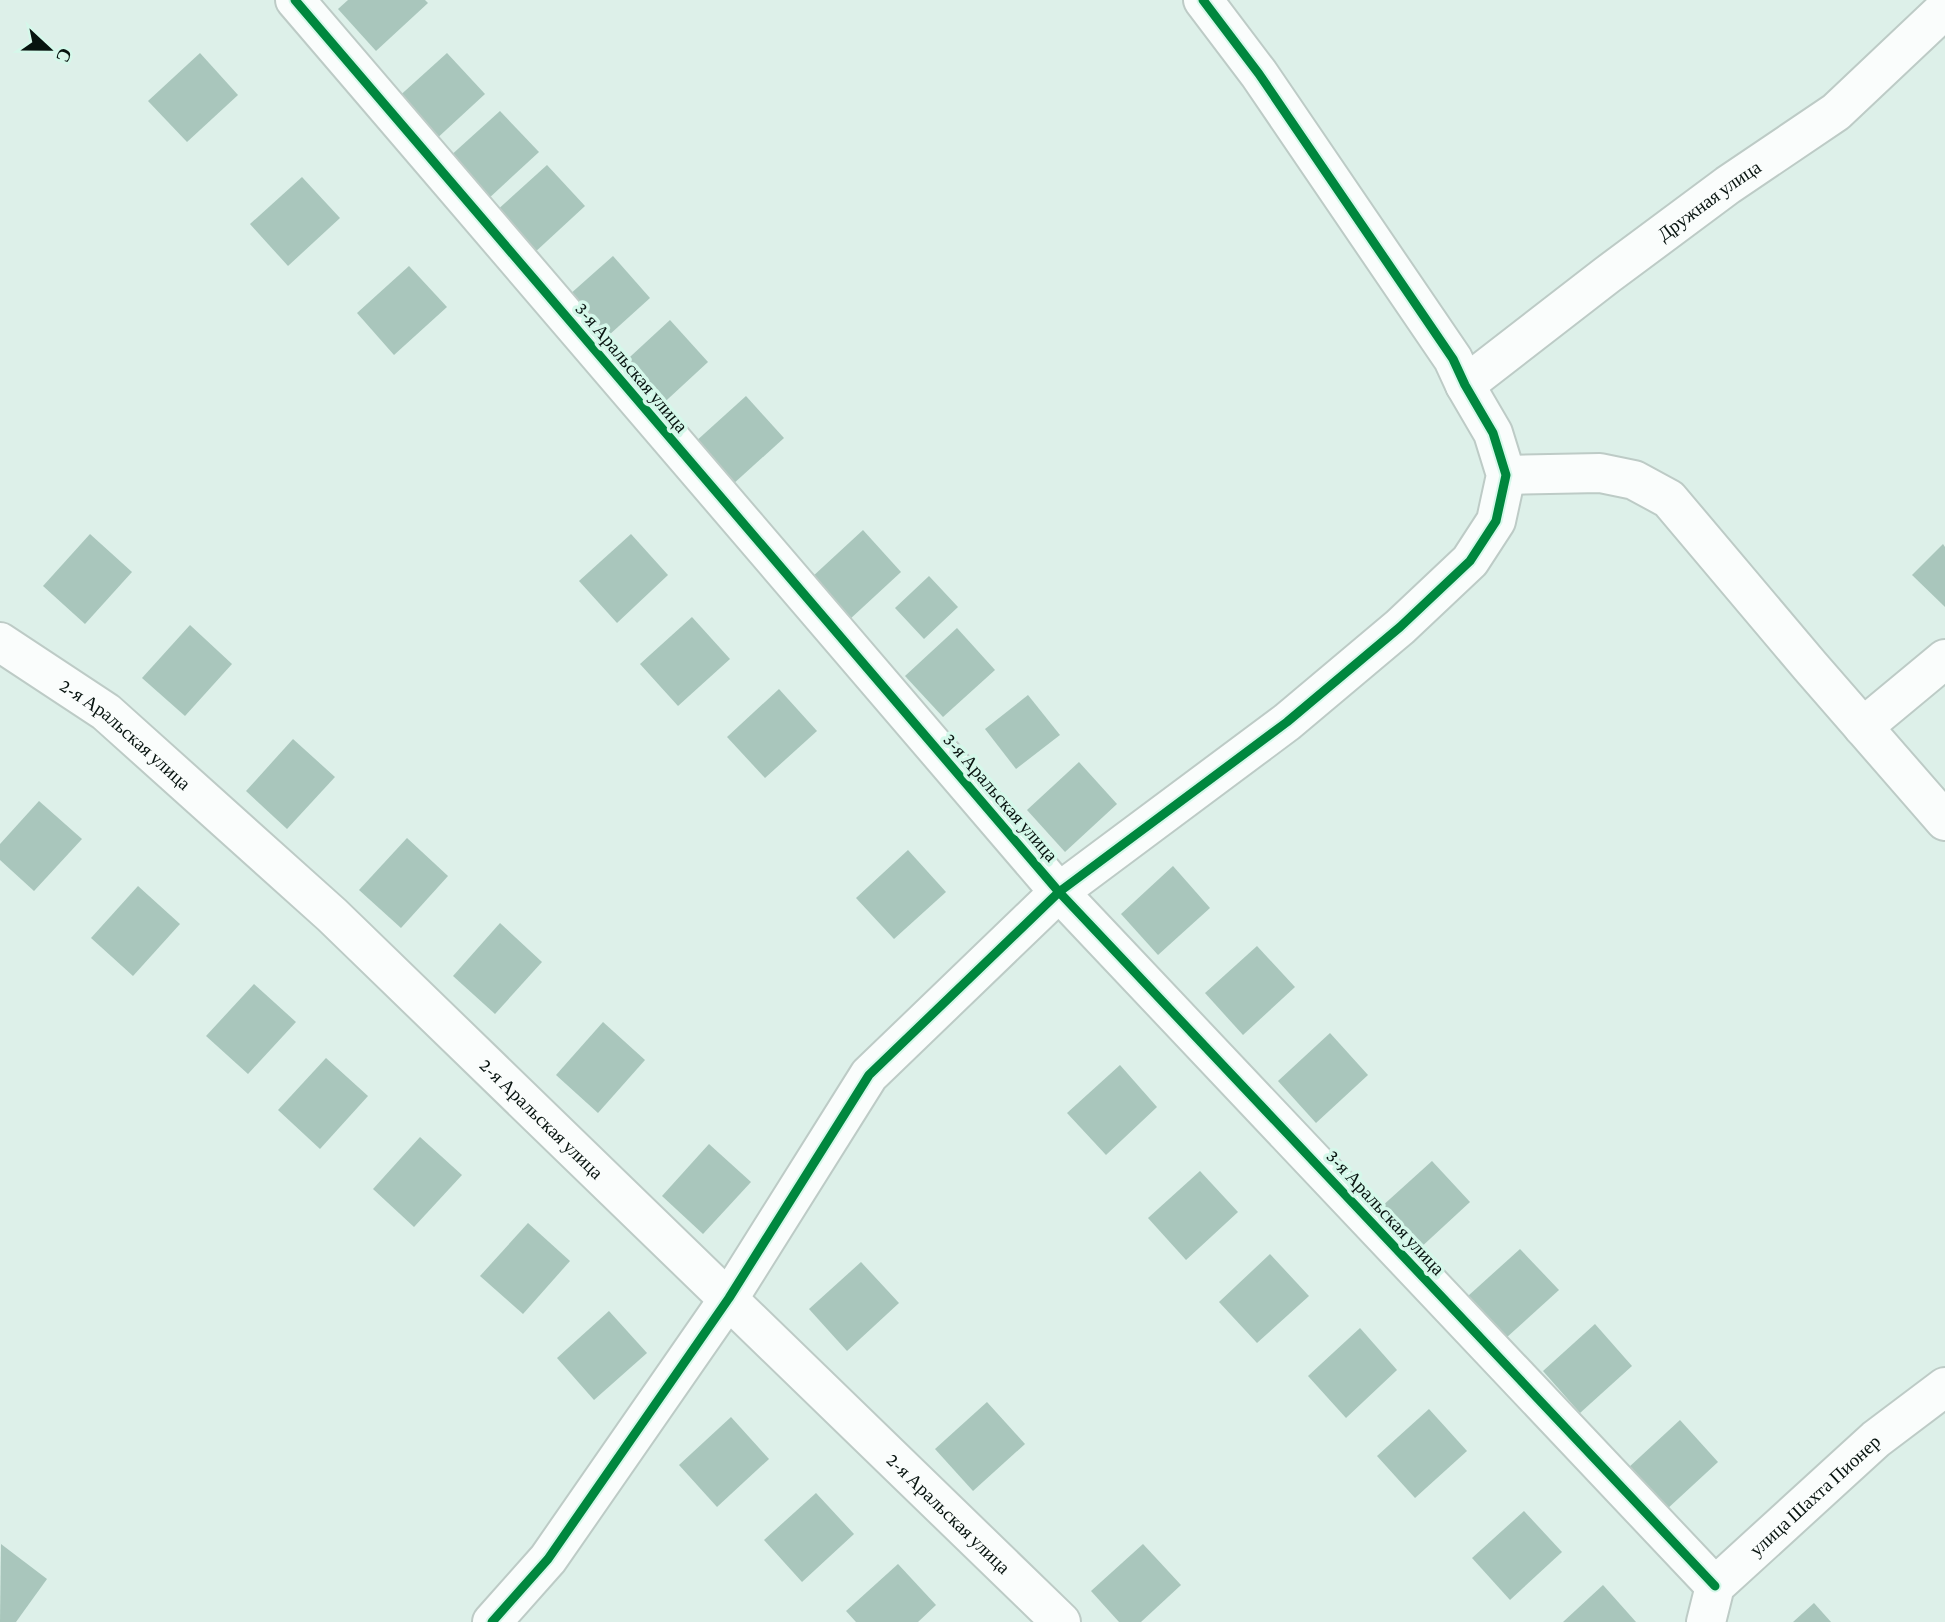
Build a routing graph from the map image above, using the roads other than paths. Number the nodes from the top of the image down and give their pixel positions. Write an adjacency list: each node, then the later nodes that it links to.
1 (295, 0): 10 (street, 3-я Аральская улица)
2 (1203, 0): 4 (street)
3 (1945, 9): 4 (street, Дружная улица)
4 (1465, 385): 5 (street)
5 (1507, 475): 8 (street); 10 (street)
6 (0, 642): 11 (street, 2-я Аральская улица)
7 (1945, 659): 8 (street)
8 (1863, 727): 9 (street)
9 (1945, 821)
10 (1059, 892): 11 (street); 13 (street, 3-я Аральская улица)
11 (729, 1298): 14 (street); 15 (street, 2-я Аральская улица)
12 (1945, 1387): 13 (street, улица Шахта Пионер)
13 (1710, 1604)
14 (492, 1622)
15 (1060, 1622)

